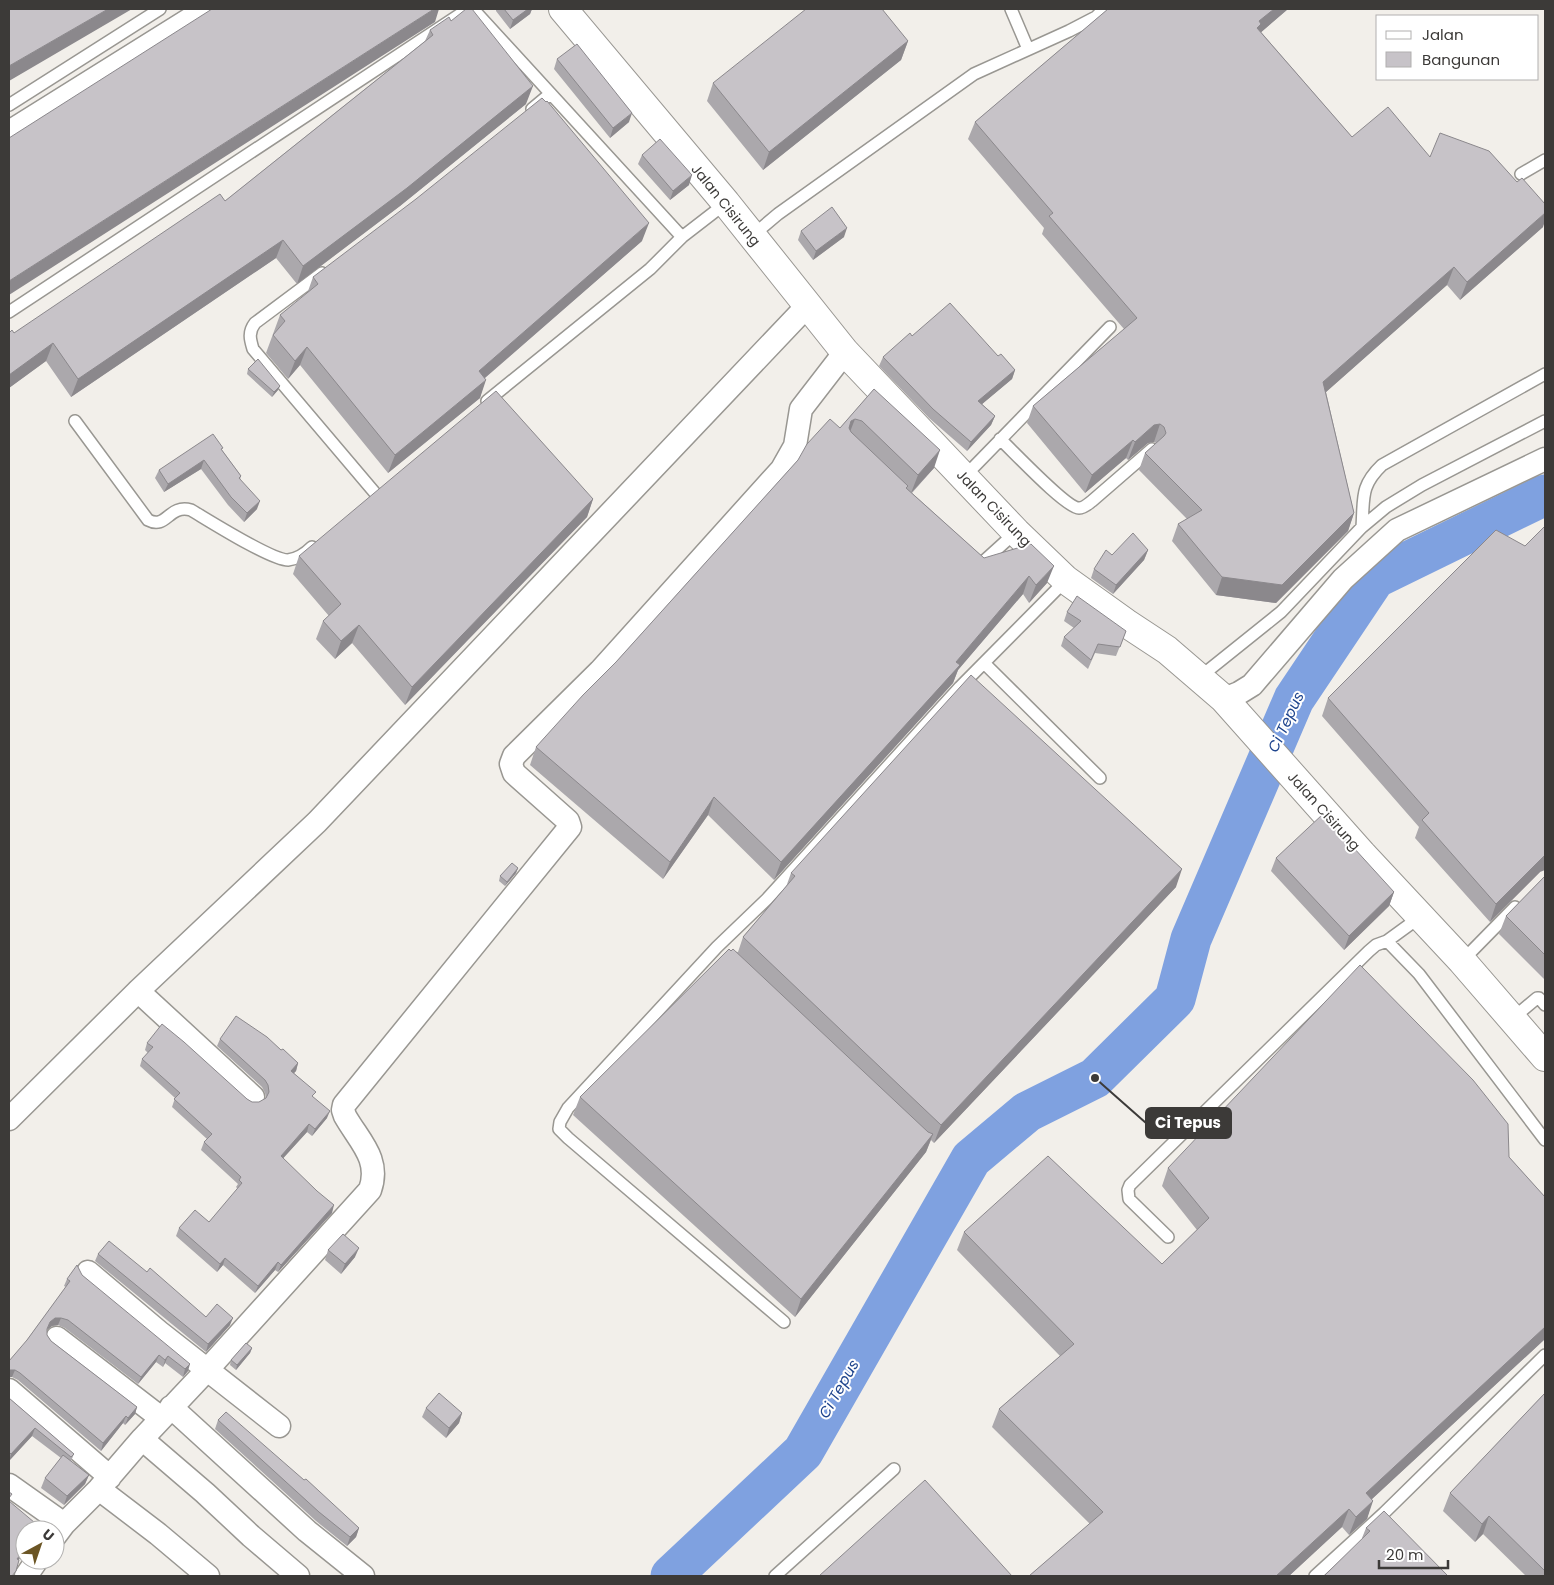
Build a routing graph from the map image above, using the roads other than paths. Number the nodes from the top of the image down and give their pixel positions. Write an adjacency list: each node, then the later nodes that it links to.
1 (160, 9): 10 (lane)
2 (206, 9): 12 (street)
3 (468, 9): 20 (lane)
4 (473, 9): 9 (lane)
5 (563, 9): 15 (main road, Jalan Cisirung)
6 (1011, 9): 8 (lane)
7 (1104, 9): 8 (lane)
8 (1028, 49): 16 (lane)
9 (550, 94): 11 (lane); 17 (lane)
10 (9, 105)
11 (523, 117)
12 (9, 132)
13 (1545, 160): 14 (lane)
14 (1521, 174)
15 (726, 203): 16 (main road, Jalan Cisirung); 17 (lane)
16 (752, 236): 19 (main road, Jalan Cisirung)
17 (682, 237): 24 (lane)
18 (331, 266): 31 (lane)
19 (808, 306): 22 (main road, Jalan Cisirung); 45 (street)
20 (9, 312)
21 (1110, 327): 27 (lane)
22 (845, 352): 30 (main road, Jalan Cisirung); 57 (street)
23 (1545, 374): 32 (lane)
24 (478, 409)
25 (1545, 421): 32 (lane)
26 (75, 422): 34 (lane)
27 (1000, 439): 28 (lane); 30 (lane)
28 (1152, 449)
29 (1545, 459): 39 (street)
30 (964, 477): 33 (main road, Jalan Cisirung)
31 (374, 494)
32 (1362, 526): 38 (lane)
33 (1016, 532): 35 (lane); 36 (main road, Jalan Cisirung)
34 (318, 542)
35 (965, 554)
36 (1066, 580): 37 (lane); 38 (main road, Jalan Cisirung)
37 (984, 663): 40 (lane); 54 (lane)
38 (1200, 677): 39 (main road, Jalan Cisirung)
39 (1224, 699): 42 (main road, Jalan Cisirung)
40 (1100, 778)
41 (1526, 897): 44 (lane)
42 (1420, 917): 43 (lane); 44 (main road, Jalan Cisirung)
43 (1387, 941): 51 (lane); 52 (lane)
44 (1462, 961): 47 (main road, Jalan Cisirung)
45 (138, 991): 49 (street); 50 (street)
46 (1545, 1005): 47 (lane)
47 (1512, 1019): 48 (main road, Jalan Cisirung)
48 (1545, 1057)
49 (253, 1097)
50 (9, 1119)
51 (1545, 1140)
52 (1168, 1237)
53 (88, 1272): 57 (street)
54 (784, 1322)
55 (57, 1338): 59 (street)
56 (1545, 1355): 71 (lane)
57 (207, 1370): 59 (street); 60 (street)
58 (9, 1390): 63 (street)
59 (166, 1413): 61 (street); 69 (street)
60 (280, 1426)
61 (142, 1439): 63 (street); 68 (street)
62 (894, 1469): 70 (lane)
63 (104, 1483): 66 (street); 67 (street)
64 (9, 1486): 65 (street)
65 (48, 1520)
66 (65, 1525)
67 (208, 1576)
68 (298, 1576)
69 (363, 1576)
70 (775, 1576)
71 (1315, 1576)

